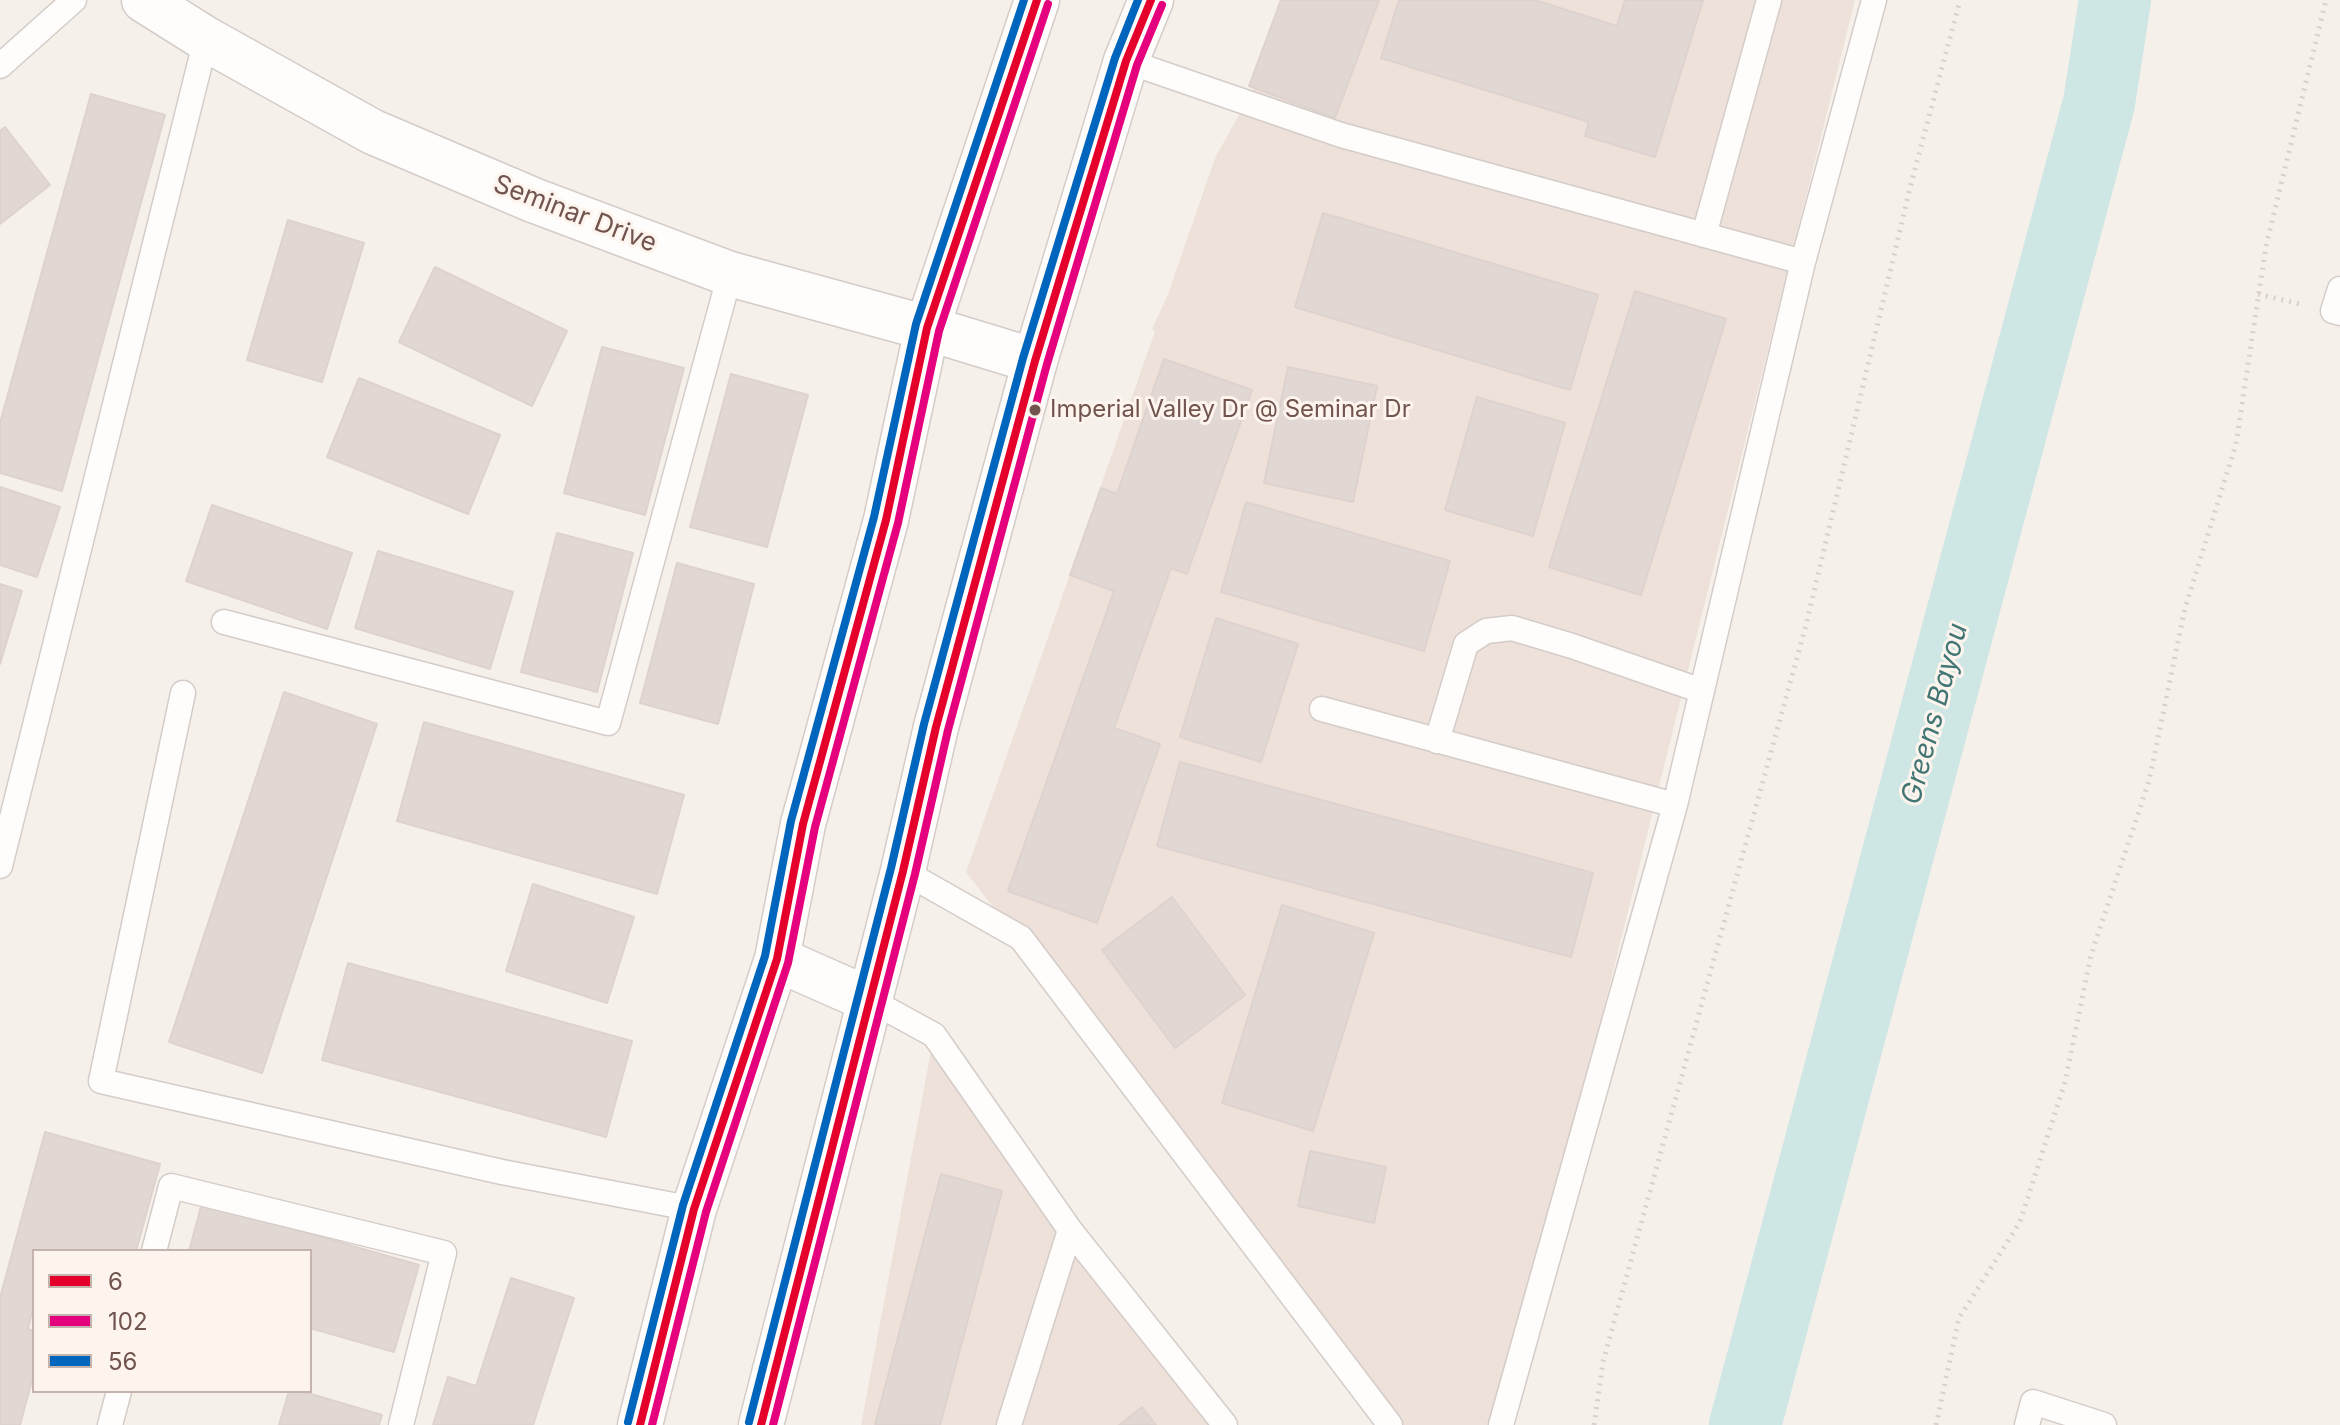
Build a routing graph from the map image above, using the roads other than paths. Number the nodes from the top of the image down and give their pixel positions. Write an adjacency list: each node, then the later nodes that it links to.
1 (74, 0): 9 (lane)
2 (144, 0): 7 (main road, Seminar Drive)
3 (1037, 0): 13 (main road)
4 (1151, 0): 8 (main road)
5 (1769, 0): 10 (lane)
6 (1874, 0): 11 (lane)
7 (206, 39): 12 (main road, Seminar Drive); 21 (lane)
8 (1126, 61): 10 (lane); 14 (main road)
9 (0, 66)
10 (1704, 235): 11 (lane)
11 (1803, 262): 16 (lane)
12 (730, 274): 13 (main road, Seminar Drive); 15 (lane)
13 (927, 328): 14 (main road, Seminar Drive); 23 (main road)
14 (1035, 361): 22 (main road)
15 (224, 622)
16 (1702, 691): 19 (lane); 20 (lane)
17 (183, 693): 25 (lane)
18 (1322, 709): 19 (lane)
19 (1437, 741): 20 (lane)
20 (1675, 805): 36 (lane)
21 (0, 866)
22 (903, 871): 24 (main road); 35 (lane)
23 (777, 959): 24 (main road); 25 (main road)
24 (870, 1000): 26 (lane); 32 (main road)
25 (694, 1209): 31 (main road)
26 (1070, 1230): 33 (lane); 34 (lane)
27 (155, 1249): 30 (lane)
28 (118, 1393): 29 (lane)
29 (110, 1425)
30 (401, 1425)
31 (640, 1425)
32 (761, 1425)
33 (1009, 1425)
34 (1225, 1425)
35 (1390, 1425)
36 (1501, 1425)
37 (2027, 1425): 38 (lane)
38 (2104, 1425)

